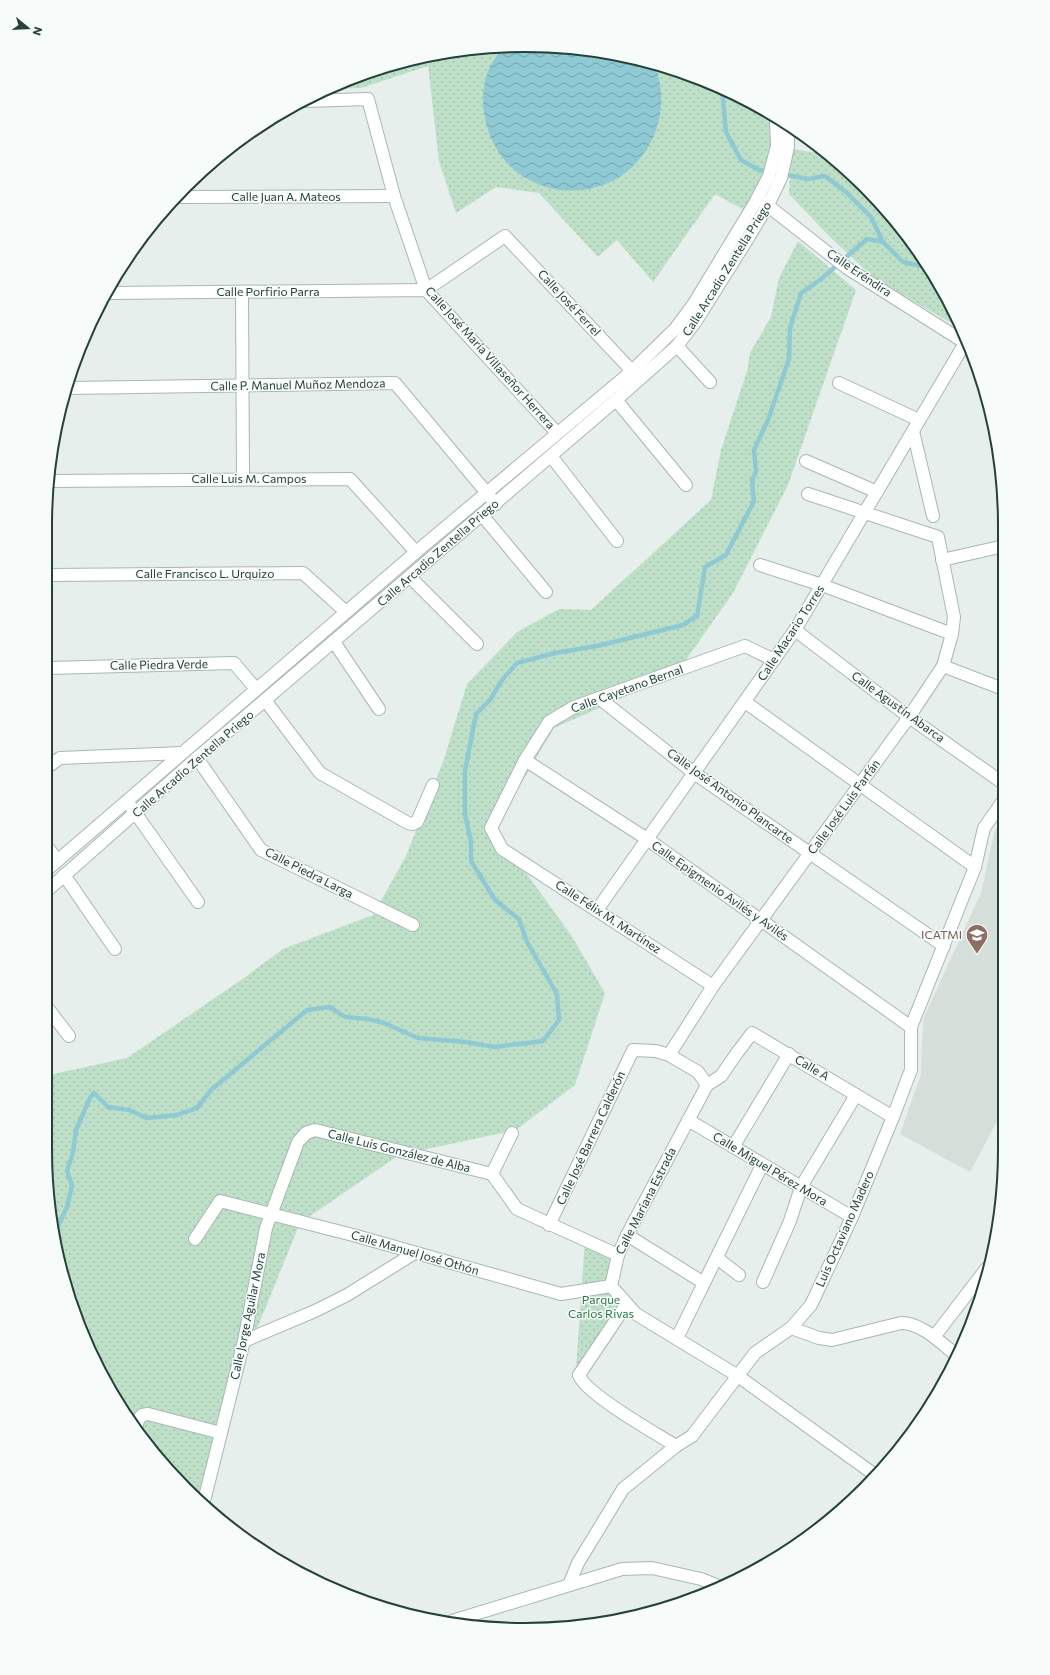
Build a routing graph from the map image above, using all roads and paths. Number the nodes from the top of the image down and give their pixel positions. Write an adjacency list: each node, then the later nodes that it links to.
1 (317, 101): 6 (street, Calle José María Villaseñor Herrera)
2 (777, 125): 4 (street)
3 (787, 131): 4 (street)
4 (782, 147): 5 (street)
5 (775, 177): 8 (street, Calle Arcadio Zentella Priego); 9 (street, Calle Arcadio Zentella Priego)
6 (394, 196): 7 (street, Calle Juan A. Mateos); 10 (street, Calle José María Villaseñor Herrera)
7 (185, 197)
8 (757, 198): 9 (street, Calle Eréndira); 16 (street, Calle Arcadio Zentella Priego)
9 (768, 205): 13 (street, Calle Eréndira); 15 (street, Calle Arcadio Zentella Priego)
10 (426, 290): 11 (street, Calle Porfirio Parra); 16 (street, Calle José Ferrel); 24 (street, Calle José María Villaseñor Herrera)
11 (242, 292): 12 (street, Calle Porfirio Parra); 19 (street)
12 (113, 293)
13 (960, 339)
14 (962, 345): 22 (street, Calle Macario Torres)
15 (677, 346): 17 (street); 21 (street, Calle Arcadio Zentella Priego)
16 (632, 371): 24 (street, Calle Arcadio Zentella Priego)
17 (710, 382)
18 (839, 383): 22 (street)
19 (242, 386): 20 (street, Calle P. Manuel Muñoz Mendoza); 27 (street); 31 (street, Calle P. Manuel Muñoz Mendoza)
20 (73, 388)
21 (616, 400): 25 (street, Calle Arcadio Zentella Priego); 29 (street)
22 (919, 420): 23 (street, Calle Macario Torres)
23 (913, 431): 30 (street, Calle Macario Torres); 36 (street)
24 (557, 433): 31 (street, Calle Arcadio Zentella Priego)
25 (551, 456): 33 (street, Calle Arcadio Zentella Priego); 37 (street)
26 (806, 461): 30 (street)
27 (243, 479): 28 (street, Calle Luis M. Campos); 39 (street, Calle Luis M. Campos)
28 (54, 481)
29 (686, 484)
30 (877, 492): 34 (street, Calle Macario Torres)
31 (486, 493): 33 (street, Calle P. Manuel Muñoz Mendoza); 39 (street, Calle Arcadio Zentella Priego)
32 (808, 494): 34 (street)
33 (496, 504): 35 (street, Calle Arcadio Zentella Priego)
34 (864, 514): 40 (street, Calle José Luis Farfán); 44 (street, Calle Macario Torres)
35 (482, 515): 43 (street, Calle Arcadio Zentella Priego); 45 (street)
36 (933, 516)
37 (617, 541)
38 (998, 547): 40 (street)
39 (416, 552): 46 (street, Calle Arcadio Zentella Priego)
40 (942, 560): 48 (street, Calle José Luis Farfán)
41 (760, 565): 44 (street)
42 (52, 574): 46 (street, Calle Francisco L. Urquizo)
43 (410, 577): 49 (street, Calle Arcadio Zentella Priego); 50 (street)
44 (822, 585): 47 (street, Calle Macario Torres); 48 (street)
45 (546, 592)
46 (346, 612): 55 (street, Calle Arcadio Zentella Priego)
47 (795, 630): 51 (street, Calle Macario Torres); 60 (street, Calle Agustín Abarca)
48 (952, 634): 52 (street, Calle José Luis Farfán)
49 (334, 642): 57 (street, Calle Arcadio Zentella Priego); 59 (street)
50 (477, 644)
51 (774, 660): 56 (street, Calle Cayetano Bernal); 58 (street, Calle Macario Torres)
52 (943, 666): 54 (street); 60 (street, Calle José Luis Farfán)
53 (52, 668): 55 (street, Calle Piedra Verde)
54 (998, 687)
55 (256, 689): 61 (street, Calle Arcadio Zentella Priego)
56 (598, 698): 63 (street, Calle Cayetano Bernal); 65 (street, Calle José Antonio Plancarte)
57 (265, 700): 62 (street, Calle Arcadio Zentella Priego); 67 (street)
58 (745, 702): 65 (street, Calle Macario Torres); 68 (street)
59 (379, 709)
60 (909, 717): 66 (street, Calle Agustín Abarca); 68 (street, Calle José Luis Farfán)
61 (182, 753): 64 (street); 69 (street, Calle Arcadio Zentella Priego)
62 (196, 758): 71 (street, Calle Arcadio Zentella Priego); 82 (street, Calle Piedra Larga)
63 (525, 760): 72 (street, Calle Epigmenio Avilés y Avilés); 73 (street, Calle Cayetano Bernal)
64 (52, 764)
65 (694, 773): 72 (street, Calle Macario Torres); 74 (street, Calle José Antonio Plancarte)
66 (998, 779)
67 (433, 785)
68 (860, 785): 74 (street, Calle José Luis Farfán); 76 (street)
69 (127, 801): 71 (street); 75 (street, Calle Arcadio Zentella Priego)
70 (998, 808): 76 (street, Luis Octaviano Madero)
71 (136, 813): 77 (street, Calle Arcadio Zentella Priego); 79 (street)
72 (647, 839): 80 (street, Calle Macario Torres); 81 (street, Calle Epigmenio Avilés y Avilés)
73 (502, 849): 80 (street, Calle Félix M. Martínez)
74 (810, 853): 81 (street, Calle José Luis Farfán); 83 (street, Calle José Antonio Plancarte)
75 (53, 864)
76 (975, 867): 83 (street, Luis Octaviano Madero)
77 (64, 875): 78 (street, Calle Arcadio Zentella Priego); 84 (street)
78 (52, 886)
79 (198, 902)
80 (597, 910): 85 (street, Calle Félix M. Martínez)
81 (762, 919): 85 (street, Calle José Luis Farfán); 87 (street, Calle Epigmenio Avilés y Avilés)
82 (413, 926)
83 (944, 946): 87 (street, Luis Octaviano Madero)
84 (115, 949)
85 (713, 986): 90 (street, Calle José Luis Farfán)
86 (52, 1014): 88 (street)
87 (911, 1027): 93 (street, Luis Octaviano Madero)
88 (69, 1036)
89 (789, 1054): 91 (street, Calle A); 92 (street, Calle A); 97 (street)
90 (669, 1055): 91 (street); 103 (street, Calle José Barrera Calderón)
91 (707, 1085): 94 (street, Calle Mariana Estrada)
92 (856, 1095): 93 (street, Calle A); 100 (street)
93 (893, 1116): 102 (street, Luis Octaviano Madero)
94 (688, 1120): 97 (street, Calle Miguel Pérez Mora); 104 (street, Calle Mariana Estrada)
95 (306, 1133): 99 (street, Calle Luis González de Alba); 101 (street, Calle Jorge Aguilar Mora)
96 (512, 1133): 99 (street)
97 (733, 1147): 98 (street, Calle Miguel Pérez Mora)
98 (762, 1165): 100 (street, Calle Miguel Pérez Mora); 108 (street)
99 (492, 1174): 103 (street)
100 (801, 1187): 102 (street, Calle Miguel Pérez Mora); 111 (street)
101 (272, 1214): 105 (street, Calle Manuel José Othón); 106 (street, Calle Manuel José Othón); 118 (street, Calle Jorge Aguilar Mora)
102 (852, 1218): 115 (street, Luis Octaviano Madero)
103 (549, 1225): 107 (street)
104 (627, 1235): 107 (street, Calle Mariana Estrada); 112 (street)
105 (195, 1239)
106 (413, 1254): 113 (street, Calle Manuel José Othón); 118 (street)
107 (618, 1254): 113 (street, Calle Mariana Estrada)
108 (716, 1258): 109 (street); 112 (street)
109 (739, 1275)
110 (981, 1276): 116 (street)
111 (763, 1282)
112 (704, 1283): 117 (street)
113 (611, 1286): 114 (street)
114 (626, 1305): 117 (street); 123 (street)
115 (791, 1328): 116 (street); 120 (street, Luis Octaviano Madero)
116 (934, 1337): 119 (street)
117 (677, 1338): 120 (street)
118 (244, 1341): 122 (street, Calle Jorge Aguilar Mora)
119 (952, 1352)
120 (738, 1376): 123 (street, Luis Octaviano Madero); 124 (street)
121 (138, 1421): 122 (street)
122 (221, 1433): 125 (street, Calle Jorge Aguilar Mora)
123 (676, 1446): 126 (street, Luis Octaviano Madero)
124 (871, 1472)
125 (205, 1498)
126 (569, 1584): 127 (street); 128 (street)
127 (712, 1584)
128 (460, 1618)

